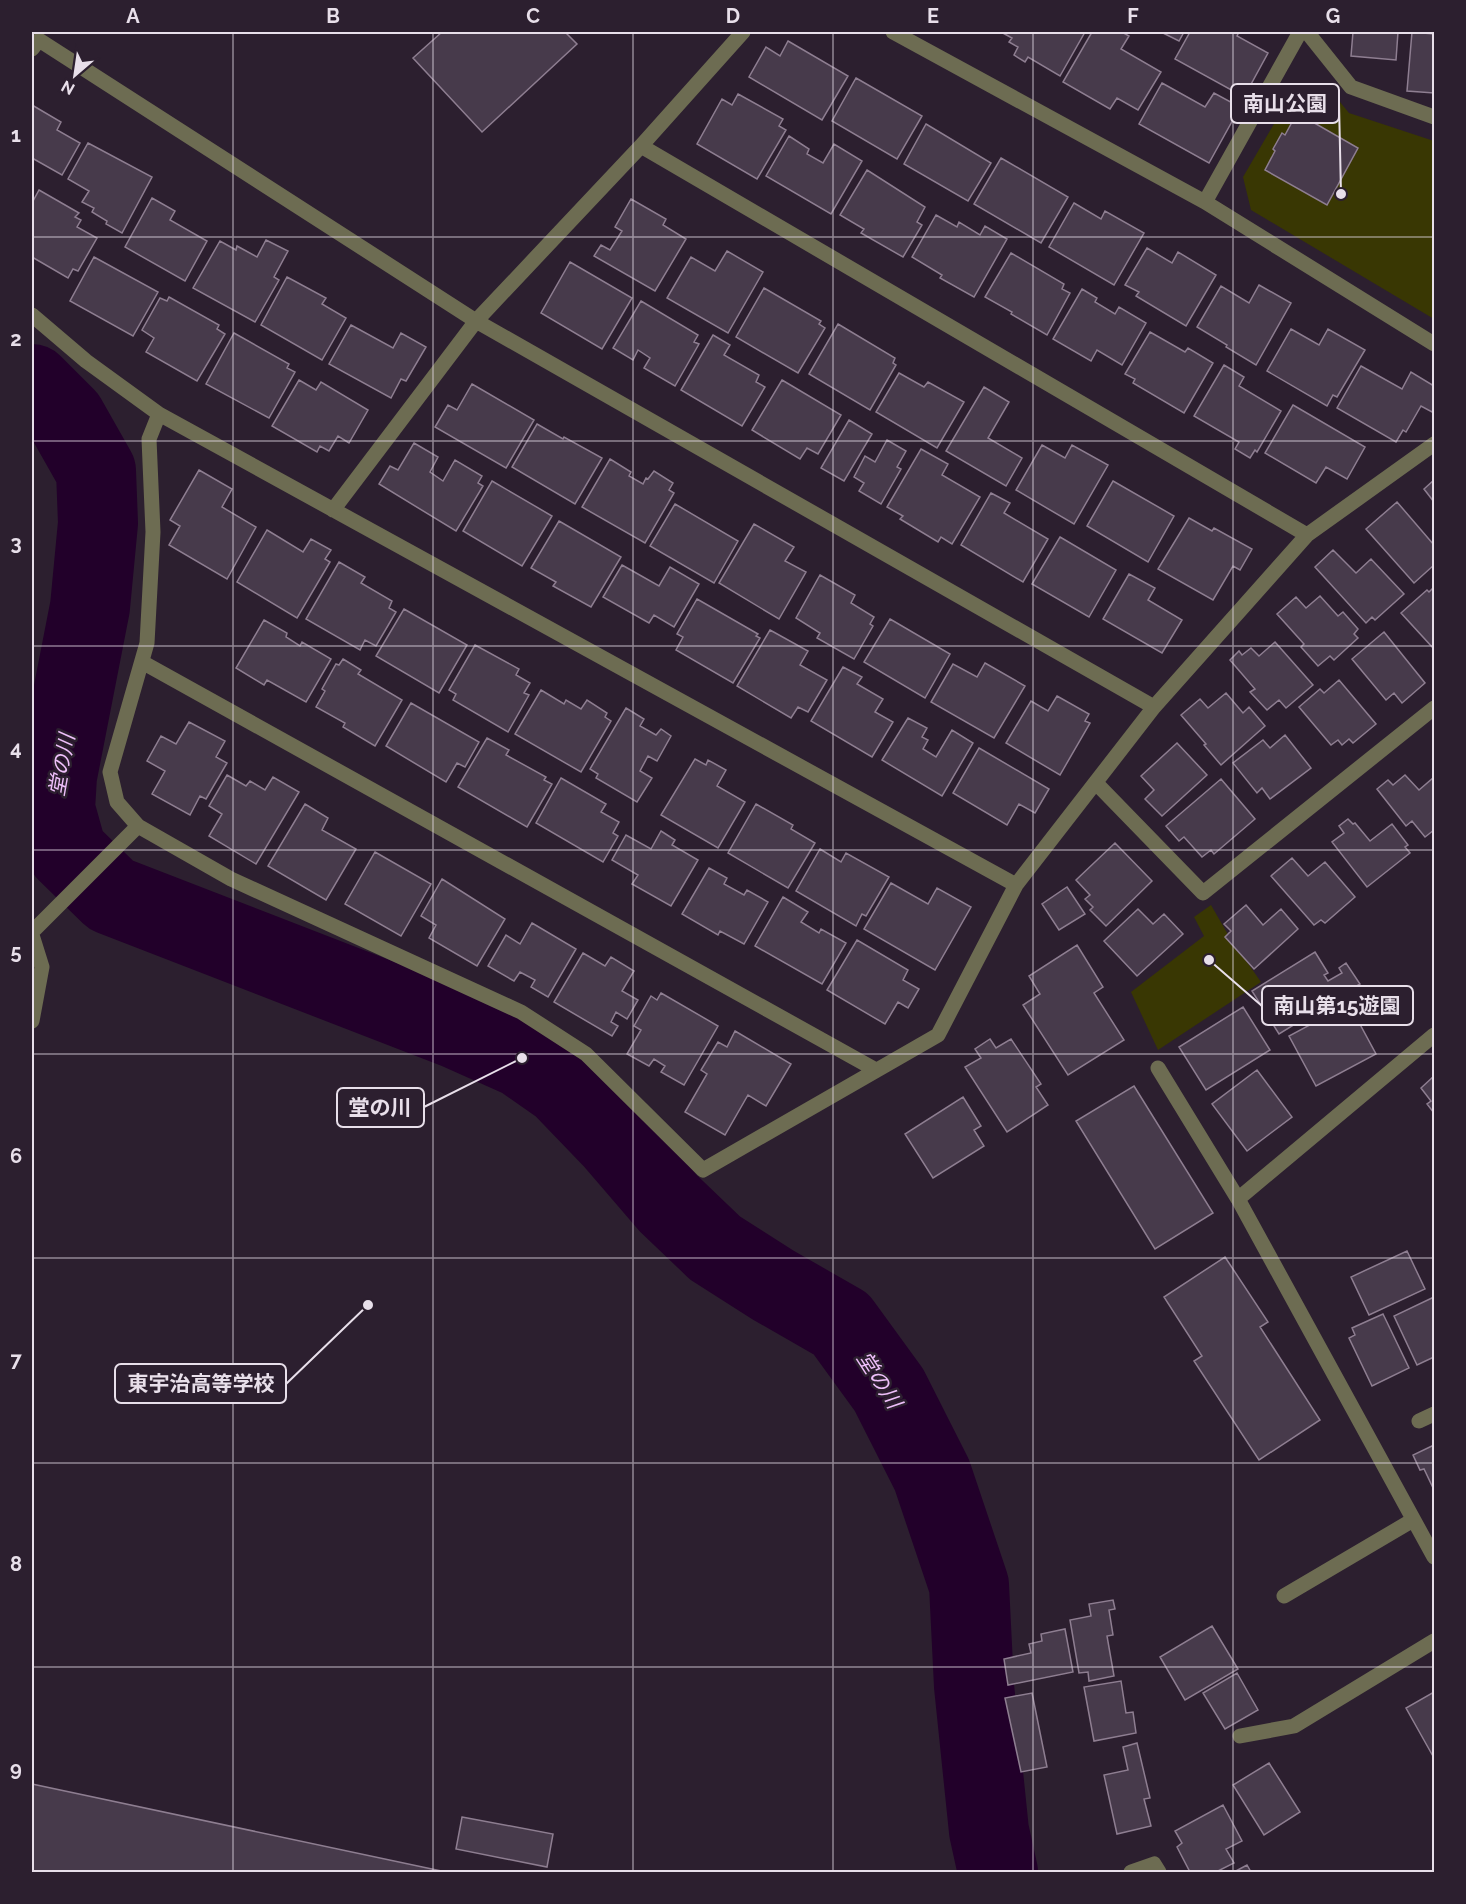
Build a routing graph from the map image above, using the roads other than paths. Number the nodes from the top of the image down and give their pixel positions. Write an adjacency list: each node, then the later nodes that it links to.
1 (743, 32): 7 (street)
2 (893, 32): 8 (street)
3 (1300, 32): 8 (street)
4 (1307, 32): 6 (street)
5 (32, 49): 10 (street)
6 (1434, 117)
7 (641, 146): 10 (street); 15 (street)
8 (1205, 202): 11 (street)
9 (32, 315): 12 (street)
10 (476, 321): 14 (street); 17 (street)
11 (1434, 344)
12 (159, 414): 14 (street); 16 (street)
13 (1434, 444): 15 (street)
14 (333, 510): 21 (street)
15 (1307, 535): 17 (street)
16 (142, 662): 20 (street); 26 (street)
17 (1154, 707): 19 (street)
18 (1434, 708): 19 (street)
19 (1096, 783): 21 (street)
20 (132, 831): 22 (street); 26 (street)
21 (1016, 885): 26 (street)
22 (32, 934): 23 (street)
23 (32, 1021)
24 (1434, 1035): 27 (street)
25 (1158, 1068): 27 (street)
26 (876, 1071)
27 (1238, 1199): 30 (street)
28 (1434, 1414): 29 (street)
29 (1419, 1420)
30 (1413, 1520): 31 (street); 32 (street)
31 (1434, 1557)
32 (1284, 1596)
33 (1434, 1641): 34 (street)
34 (1240, 1736)
35 (1131, 1872): 36 (street)
36 (1159, 1872)

